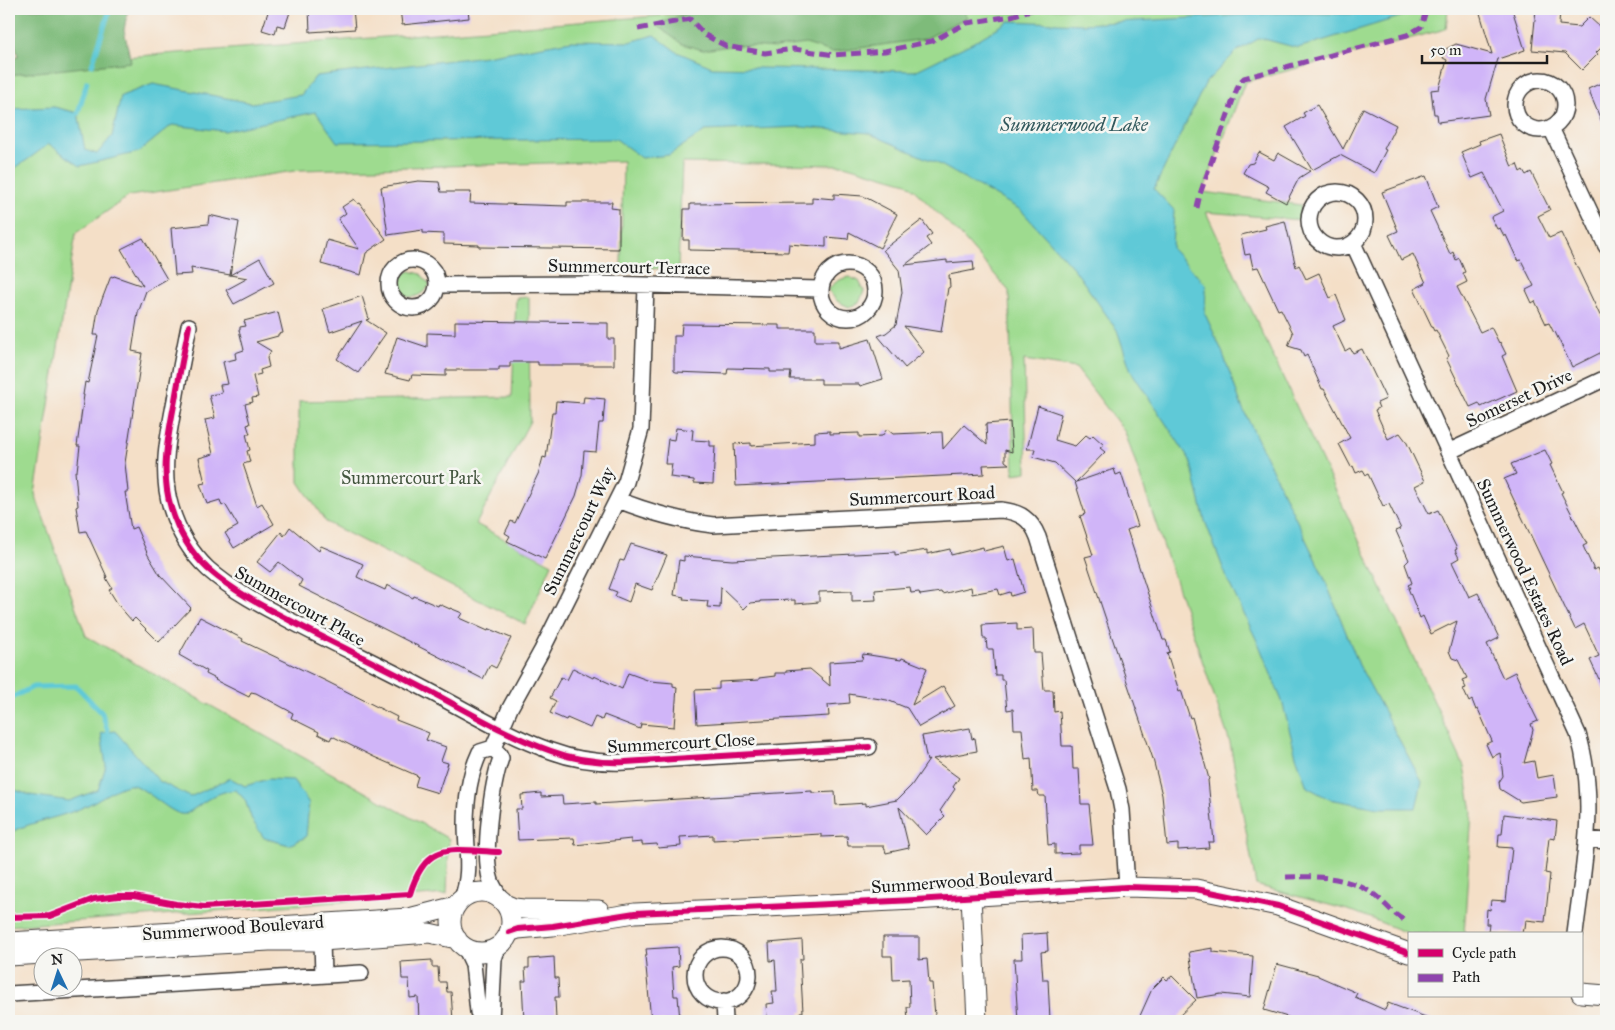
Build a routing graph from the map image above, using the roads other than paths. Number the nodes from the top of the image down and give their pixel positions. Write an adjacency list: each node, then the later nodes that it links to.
1 (1550, 128): 3 (street)
2 (1353, 243): 9 (street, Summerwood Estates Road)
3 (1606, 246)
4 (438, 285): 5 (street, Summercourt Terrace)
5 (646, 286): 6 (street, Summercourt Terrace); 10 (street, Summercourt Way)
6 (820, 289)
7 (189, 326): 11 (street, Summercourt Place)
8 (1606, 378): 9 (street, Somerset Drive)
9 (1448, 452): 14 (street, Summerwood Estates Road)
10 (618, 500): 11 (street, Summercourt Way); 16 (street, Summercourt Road)
11 (501, 729): 12 (street, Summercourt Close); 13 (street, Summercourt Way)
12 (869, 747)
13 (493, 748): 18 (street); 19 (street, Summercourt Way)
14 (1587, 839): 15 (street); 22 (street, Summerwood Estates Road)
15 (1606, 841)
16 (1127, 887): 17 (street, Summerwood Boulevard); 27 (street, Summerwood Boulevard)
17 (971, 896): 20 (street, Summerwood Boulevard); 38 (street)
18 (504, 901): 19 (street); 20 (street, Summerwood Boulevard); 21 (street)
19 (459, 902): 24 (street, Summerwood Boulevard); 25 (street)
20 (635, 913): 21 (street, Summerwood Boulevard)
21 (509, 932): 26 (street)
22 (1575, 932)
23 (322, 941): 25 (street, Summerwood Boulevard); 28 (street, Summerwood Boulevard); 30 (street, Summerwood Boulevard)
24 (9, 942)
25 (460, 942): 26 (street); 35 (street)
26 (498, 948): 36 (street)
27 (1408, 952)
28 (9, 956)
29 (361, 973): 30 (street)
30 (323, 975): 32 (street)
31 (1582, 993): 33 (street)
32 (9, 994)
33 (1606, 996)
34 (724, 1001): 37 (street)
35 (482, 1021)
36 (491, 1021)
37 (725, 1021)
38 (977, 1021)

